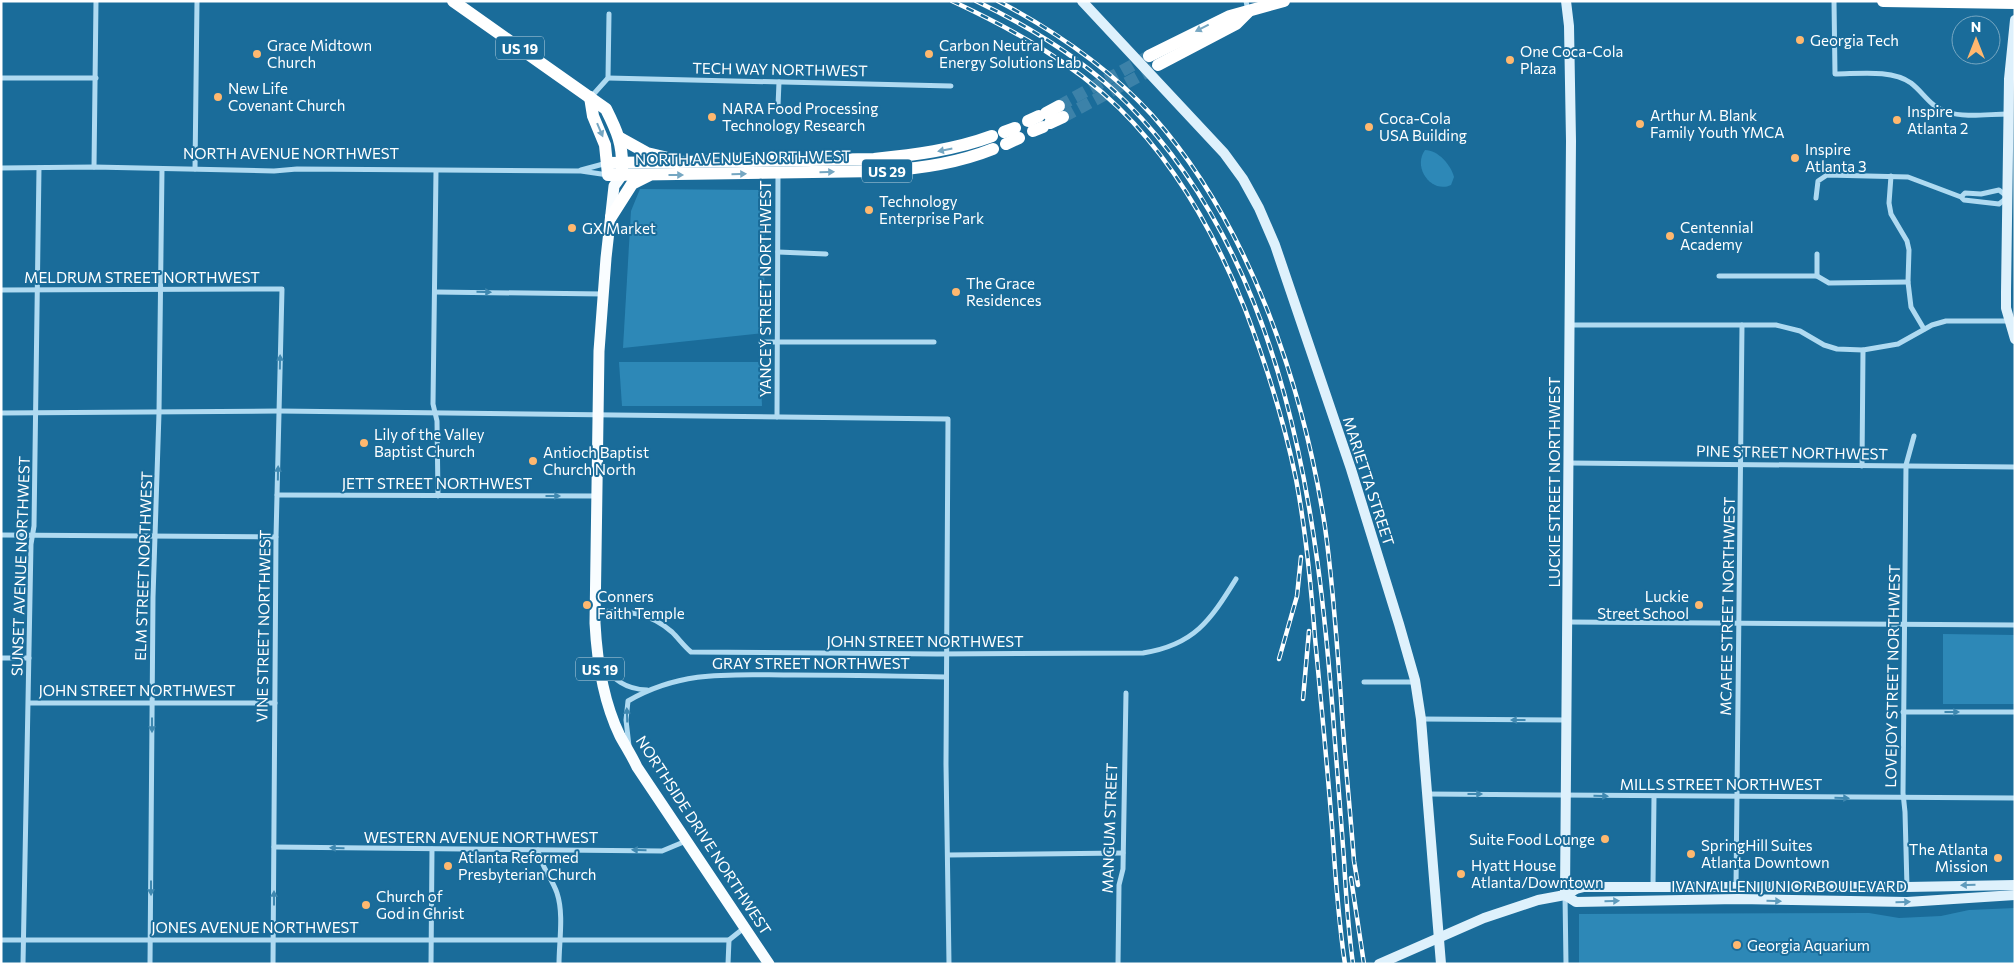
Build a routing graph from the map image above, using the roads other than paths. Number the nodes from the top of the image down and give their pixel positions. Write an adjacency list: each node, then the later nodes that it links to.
1 (96, 1): 15 (street)
2 (197, 1): 32 (street)
3 (453, 1): 19 (highway, US 19)
4 (1082, 1): 98 (main road, MARIETTA STREET)
5 (1284, 1): 10 (highway)
6 (1566, 1): 58 (main road, LUCKIE STREET NORTHWEST)
7 (1834, 1): 22 (street)
8 (1882, 1): 9 (highway)
9 (2015, 3)
10 (1247, 6): 13 (highway)
11 (609, 14): 16 (street)
12 (2015, 20): 22 (main road)
13 (1154, 61)
14 (1, 78): 15 (street)
15 (96, 78): 30 (street)
16 (608, 78): 17 (street, TECH WAY NORTHWEST); 19 (street)
17 (779, 82): 18 (street, TECH WAY NORTHWEST); 20 (street)
18 (951, 86)
19 (590, 97): 24 (highway); 36 (highway, NORTHSIDE DRIVE NORTHWEST / US 19, one-way to 36)
20 (778, 106)
21 (1061, 111): 23 (highway)
22 (2008, 114): 41 (main road)
23 (1040, 122)
24 (620, 138): 26 (highway); 33 (highway)
25 (1005, 138): 27 (highway, NORTH AVENUE NORTHWEST / US 29)
26 (684, 162): 27 (highway, NORTH AVENUE NORTHWEST / US 29); 33 (highway, NORTH AVENUE NORTHWEST / US 29)
27 (778, 167): 37 (highway, NORTH AVENUE NORTHWEST / US 29, one-way to 27); 45 (street, YANCEY STREET NORTHWEST)
28 (1, 168): 29 (street, NORTH AVENUE NORTHWEST)
29 (39, 168): 30 (street, NORTH AVENUE NORTHWEST); 54 (street, SUNSET AVENUE NORTHWEST)
30 (94, 168): 31 (street, NORTH AVENUE NORTHWEST)
31 (162, 169): 32 (street, NORTH AVENUE NORTHWEST); 51 (street, ELM STREET NORTHWEST)
32 (195, 169): 35 (street, NORTH AVENUE NORTHWEST)
33 (622, 169): 36 (highway, NORTH AVENUE NORTHWEST / US 29); 36 (main road); 37 (highway, NORTH AVENUE NORTHWEST / US 29)
34 (580, 170): 35 (street, NORTH AVENUE NORTHWEST); 36 (street, NORTH AVENUE NORTHWEST); 36 (street, NORTH AVENUE NORTHWEST)
35 (436, 171): 55 (street)
36 (610, 174): 44 (main road, NORTHSIDE DRIVE NORTHWEST / US 19)
37 (651, 175): 44 (highway, US 29)
38 (1891, 176): 40 (street); 42 (street); 50 (street)
39 (1981, 194): 40 (street); 41 (street); 43 (street)
40 (1961, 197): 43 (street)
41 (2008, 197): 43 (street); 57 (main road)
42 (1816, 198)
43 (1980, 200)
44 (611, 217): 56 (main road, NORTHSIDE DRIVE NORTHWEST / US 19)
45 (778, 252): 46 (street); 62 (street, YANCEY STREET NORTHWEST)
46 (826, 254)
47 (1817, 254): 49 (street)
48 (1719, 276): 49 (street)
49 (1817, 276): 50 (street)
50 (1908, 282): 60 (street)
51 (160, 289): 52 (street, MELDRUM STREET NORTHWEST); 54 (street, MELDRUM STREET NORTHWEST); 69 (street, ELM STREET NORTHWEST)
52 (282, 289): 66 (street, VINE STREET NORTHWEST, one-way to 52)
53 (1, 290): 54 (street, MELDRUM STREET NORTHWEST)
54 (38, 290): 68 (street, SUNSET AVENUE NORTHWEST)
55 (435, 292): 56 (street, one-way to 56); 70 (street)
56 (603, 294): 71 (main road, NORTHSIDE DRIVE NORTHWEST / US 19)
57 (2009, 321): 60 (street); 61 (main road)
58 (1570, 325): 59 (street); 74 (main road, LUCKIE STREET NORTHWEST)
59 (1742, 325): 65 (street); 75 (street, MCAFEE STREET NORTHWEST)
60 (1924, 329): 65 (street)
61 (2015, 339)
62 (779, 341): 63 (street); 64 (street); 72 (street, YANCEY STREET NORTHWEST)
63 (761, 342)
64 (934, 342)
65 (1863, 350): 77 (street)
66 (279, 411): 69 (street); 70 (street); 79 (street, VINE STREET NORTHWEST, one-way to 66)
67 (1, 413): 68 (street)
68 (36, 413): 69 (street); 83 (street, SUNSET AVENUE NORTHWEST)
69 (159, 413): 84 (street, ELM STREET NORTHWEST)
70 (435, 414): 71 (street); 80 (street)
71 (598, 415): 72 (street); 81 (main road, NORTHSIDE DRIVE NORTHWEST / US 19)
72 (778, 417): 92 (street)
73 (1914, 436): 76 (street, LOVEJOY STREET NORTHWEST)
74 (1569, 463): 75 (street, PINE STREET NORTHWEST); 88 (main road, LUCKIE STREET NORTHWEST)
75 (1741, 464): 77 (street, PINE STREET NORTHWEST); 89 (street, MCAFEE STREET NORTHWEST)
76 (1906, 465): 77 (street, PINE STREET NORTHWEST); 78 (street, PINE STREET NORTHWEST); 90 (street, LOVEJOY STREET NORTHWEST)
77 (1862, 466)
78 (2015, 467)
79 (277, 495): 80 (street, JETT STREET NORTHWEST); 85 (street, VINE STREET NORTHWEST)
80 (438, 496): 81 (street, JETT STREET NORTHWEST, one-way to 81)
81 (597, 496): 87 (main road, NORTHSIDE DRIVE NORTHWEST / US 19)
82 (1, 535): 83 (street)
83 (32, 536): 84 (street); 94 (street, SUNSET AVENUE NORTHWEST)
84 (156, 536): 85 (street); 103 (street, ELM STREET NORTHWEST)
85 (276, 537): 102 (street, VINE STREET NORTHWEST)
86 (1236, 579): 92 (street, JOHN STREET NORTHWEST)
87 (596, 611): 92 (street, JOHN STREET NORTHWEST); 95 (main road, NORTHSIDE DRIVE NORTHWEST / US 19)
88 (1568, 622): 89 (street); 107 (main road, LUCKIE STREET NORTHWEST)
89 (1740, 622): 90 (street); 112 (street, MCAFEE STREET NORTHWEST)
90 (1905, 624): 91 (street); 104 (street, LOVEJOY STREET NORTHWEST)
91 (2015, 625)
92 (947, 654): 96 (street)
93 (1, 658): 94 (street)
94 (29, 658): 101 (street, SUNSET AVENUE NORTHWEST)
95 (598, 659): 99 (street); 108 (main road, NORTHSIDE DRIVE NORTHWEST / US 19)
96 (946, 677): 99 (street, GRAY STREET NORTHWEST); 120 (street)
97 (1364, 682): 98 (street)
98 (1416, 682): 106 (main road, MARIETTA STREET)
99 (648, 690): 108 (street, GRAY STREET NORTHWEST, one-way to 99)
100 (1126, 693): 119 (street, MANGUM STREET)
101 (29, 703): 103 (street, JOHN STREET NORTHWEST); 132 (street, SUNSET AVENUE NORTHWEST)
102 (275, 703): 103 (street, JOHN STREET NORTHWEST); 116 (street, VINE STREET NORTHWEST)
103 (152, 704): 133 (street, ELM STREET NORTHWEST, one-way to 133)
104 (1903, 712): 105 (street, one-way to 105); 114 (street, LOVEJOY STREET NORTHWEST)
105 (2015, 712)
106 (1421, 719): 107 (street, one-way to 106); 109 (main road, MARIETTA STREET)
107 (1566, 720): 110 (main road, LUCKIE STREET NORTHWEST)
108 (630, 752): 115 (main road, NORTHSIDE DRIVE NORTHWEST / US 19)
109 (1426, 794): 110 (street, MILLS STREET NORTHWEST, one-way to 110); 130 (main road, MARIETTA STREET)
110 (1566, 795): 111 (street, MILLS STREET NORTHWEST, one-way to 111); 125 (main road, LUCKIE STREET NORTHWEST)
111 (1654, 797): 112 (street, MILLS STREET NORTHWEST); 122 (street)
112 (1737, 797): 114 (street, MILLS STREET NORTHWEST, one-way to 114); 123 (street, MCAFEE STREET NORTHWEST)
113 (2015, 798): 114 (street, MILLS STREET NORTHWEST)
114 (1904, 799): 124 (street, LOVEJOY STREET NORTHWEST)
115 (686, 841): 118 (street, WESTERN AVENUE NORTHWEST, one-way to 118); 127 (main road, NORTHSIDE DRIVE NORTHWEST / US 19)
116 (274, 848): 117 (street, WESTERN AVENUE NORTHWEST, one-way to 116); 134 (street, VINE STREET NORTHWEST, one-way to 116)
117 (432, 849): 118 (street, WESTERN AVENUE NORTHWEST); 128 (street)
118 (538, 850): 129 (street)
119 (1123, 852): 120 (street); 145 (street, MANGUM STREET)
120 (948, 856): 144 (street)
121 (2015, 885): 124 (main road, IVAN ALLEN JUNIOR BOULEVARD, one-way to 124)
122 (1653, 886): 123 (main road, IVAN ALLEN JUNIOR BOULEVARD); 125 (main road, IVAN ALLEN JUNIOR BOULEVARD)
123 (1736, 887): 124 (main road, IVAN ALLEN JUNIOR BOULEVARD)
124 (1907, 887)
125 (1565, 895): 126 (main road, IVAN ALLEN JUNIOR BOULEVARD, one-way to 126); 130 (main road, IVAN ALLEN JUNIOR BOULEVARD); 147 (street, LUCKIE STREET NORTHWEST)
126 (2015, 895)
127 (745, 928): 135 (street); 143 (main road, NORTHSIDE DRIVE NORTHWEST / US 19)
128 (431, 939): 129 (street, JONES AVENUE NORTHWEST); 134 (street, JONES AVENUE NORTHWEST); 140 (street)
129 (559, 939): 135 (street, JONES AVENUE NORTHWEST); 141 (street)
130 (1438, 939): 136 (main road, IVAN ALLEN JUNIOR BOULEVARD); 146 (main road, MARIETTA STREET)
131 (1, 940): 132 (street, JONES AVENUE NORTHWEST)
132 (23, 940): 133 (street, JONES AVENUE NORTHWEST); 137 (street, SUNSET AVENUE NORTHWEST)
133 (151, 940): 134 (street, JONES AVENUE NORTHWEST); 138 (street, ELM STREET NORTHWEST)
134 (274, 940): 139 (street, VINE STREET NORTHWEST)
135 (729, 940): 142 (street)
136 (1381, 963)
137 (23, 964)
138 (150, 964)
139 (273, 964)
140 (431, 964)
141 (559, 964)
142 (728, 964)
143 (769, 964)
144 (949, 964)
145 (1118, 964)
146 (1441, 964)
147 (1566, 964)

